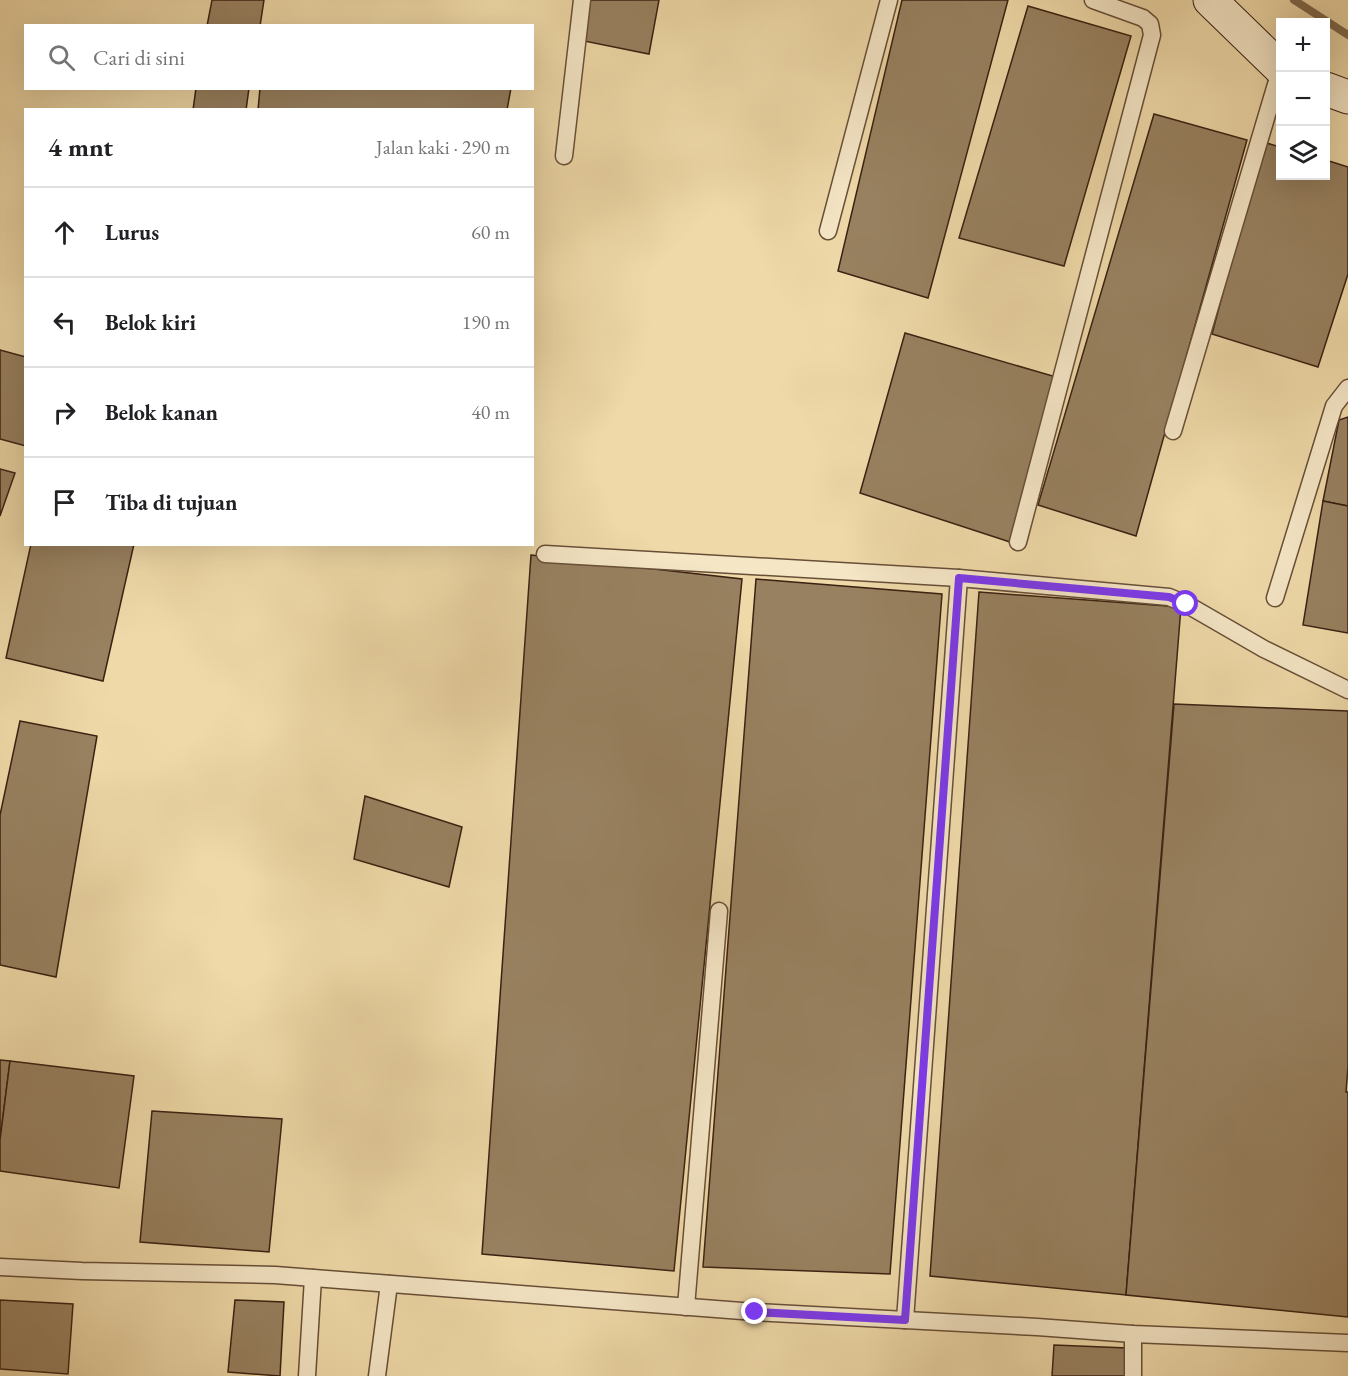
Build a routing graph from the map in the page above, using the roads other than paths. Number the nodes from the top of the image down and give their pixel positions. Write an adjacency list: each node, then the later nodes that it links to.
1 (582, 0): 9 (lane)
2 (889, 0): 10 (lane)
3 (1093, 0): 13 (lane)
4 (1210, 0): 5 (main road)
5 (1276, 64)
6 (1280, 72): 12 (lane)
7 (1330, 91): 8 (main road)
8 (1348, 98)
9 (564, 156)
10 (828, 231)
11 (1348, 388): 16 (lane)
12 (1173, 431)
13 (1018, 542)
14 (545, 554): 15 (lane)
15 (959, 578): 17 (lane); 23 (lane)
16 (1275, 598)
17 (1348, 690)
18 (719, 911): 22 (lane)
19 (0, 1267): 20 (lane)
20 (313, 1278): 21 (lane); 26 (lane)
21 (389, 1284): 22 (lane); 27 (lane)
22 (686, 1307): 23 (lane)
23 (905, 1320): 24 (lane)
24 (1133, 1334): 25 (lane); 28 (lane)
25 (1348, 1343)
26 (307, 1376)
27 (377, 1376)
28 (1133, 1376)

